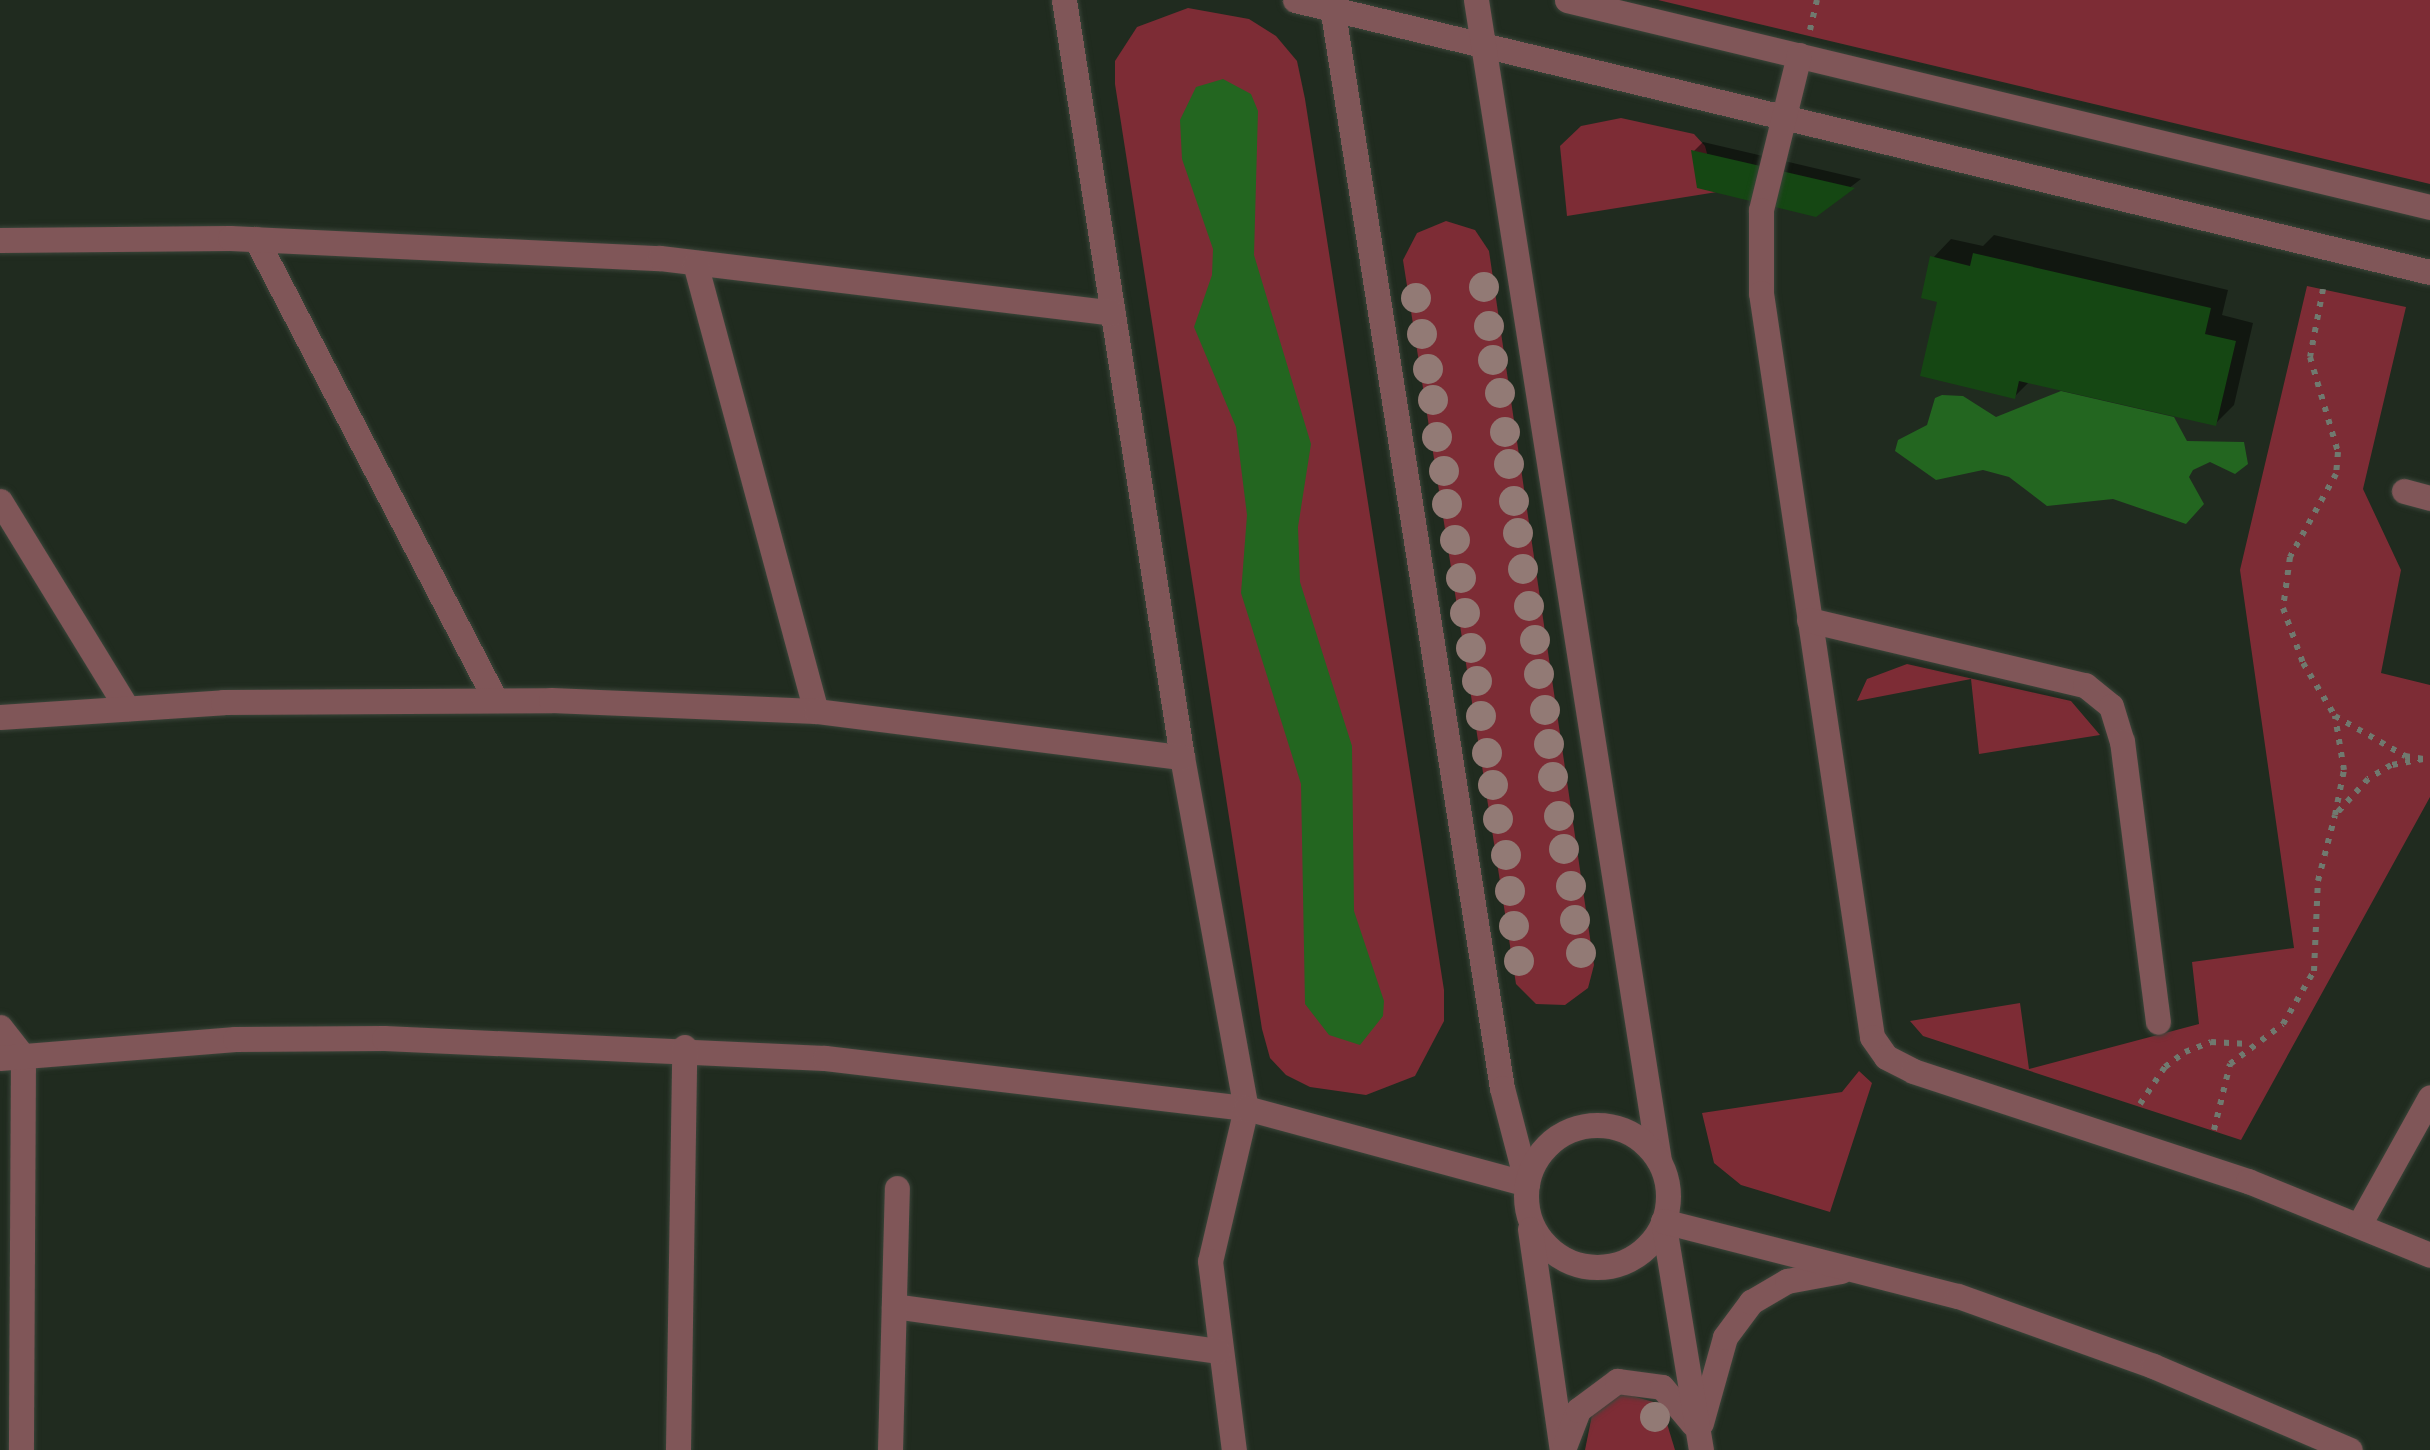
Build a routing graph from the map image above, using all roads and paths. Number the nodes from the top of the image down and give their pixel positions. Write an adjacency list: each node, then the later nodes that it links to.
1 (1064, 0): 16 (street)
2 (1296, 0): 6 (street)
3 (1476, 0): 7 (street)
4 (1567, 0): 8 (street)
5 (1817, 0): 8 (path)
6 (1331, 3): 7 (street); 39 (street)
7 (1483, 43): 9 (street); 38 (street)
8 (1804, 46): 9 (street); 10 (street)
9 (1782, 115): 14 (street); 20 (street)
10 (2430, 208)
11 (256, 239): 12 (street); 13 (street); 21 (street)
12 (0, 240)
13 (696, 263): 16 (street); 23 (street)
14 (2430, 272)
15 (2323, 289): 24 (path)
16 (1113, 313): 26 (street)
17 (2404, 491): 18 (street)
18 (2430, 498)
19 (0, 501): 22 (street)
20 (1809, 620): 29 (street); 43 (street)
21 (495, 699): 22 (street); 23 (street)
22 (127, 708): 25 (street)
23 (816, 710): 26 (street)
24 (2335, 716): 27 (path); 28 (path)
25 (0, 717)
26 (1182, 757): 36 (street)
27 (2427, 760): 28 (path)
28 (2335, 815): 31 (path)
29 (2158, 1022)
30 (0, 1027): 33 (street)
31 (2250, 1044): 35 (path); 37 (path)
32 (684, 1047): 33 (street); 36 (street); 50 (street)
33 (12, 1057): 49 (street)
34 (2430, 1096): 43 (street)
35 (2140, 1104)
36 (1246, 1108): 39 (street); 47 (street)
37 (2214, 1130)
38 (1658, 1161): 39 (street); 42 (street)
39 (1527, 1184): 41 (street)
40 (897, 1188): 46 (street)
41 (1528, 1214): 42 (street); 53 (street)
42 (1663, 1221): 45 (street); 48 (street)
43 (2360, 1222): 44 (street)
44 (2430, 1255)
45 (1862, 1269): 48 (street); 54 (street)
46 (894, 1306): 47 (street); 51 (street)
47 (1218, 1351): 52 (street)
48 (1699, 1441): 53 (street)
49 (21, 1450)
50 (678, 1450)
51 (890, 1450)
52 (1234, 1450)
53 (1563, 1450)
54 (2350, 1450)

